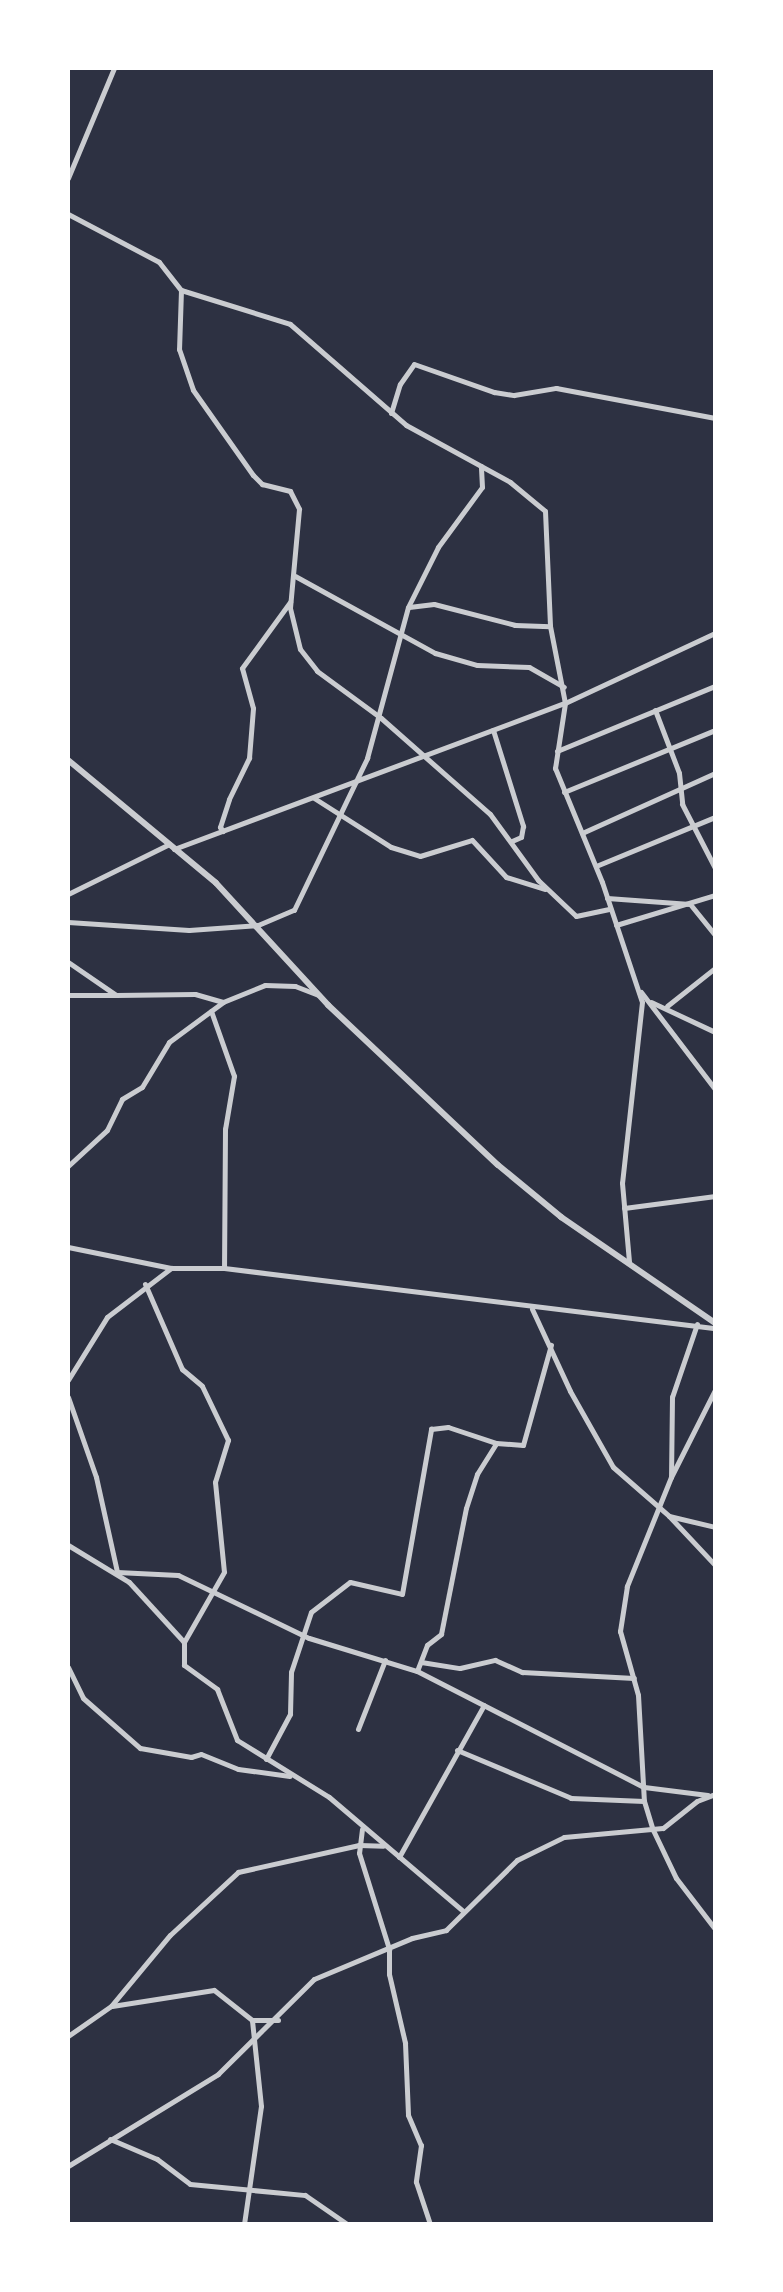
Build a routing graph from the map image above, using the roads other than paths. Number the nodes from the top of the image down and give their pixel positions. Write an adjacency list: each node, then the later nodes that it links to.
1 (114, 68): 2 (street)
2 (68, 178)
3 (68, 214): 4 (street)
4 (181, 290): 5 (street); 8 (street)
5 (391, 413): 6 (street); 7 (street)
6 (715, 418)
7 (481, 465): 10 (street); 11 (street)
8 (295, 576): 9 (street); 13 (street)
9 (291, 601): 18 (street); 33 (street)
10 (408, 607): 11 (street); 13 (street)
11 (550, 626): 15 (street)
12 (715, 633): 16 (street)
13 (402, 634): 15 (street); 18 (street)
14 (715, 686): 17 (street)
15 (564, 687): 16 (street)
16 (565, 703): 19 (street); 22 (street)
17 (655, 710): 21 (street); 22 (street)
18 (381, 718): 23 (street); 26 (street)
19 (493, 730): 23 (street); 35 (street)
20 (715, 730): 21 (street)
21 (669, 746): 27 (street); 28 (street)
22 (557, 751): 28 (street)
23 (421, 753): 26 (street); 35 (street)
24 (68, 760): 36 (street)
25 (715, 773): 27 (street)
26 (358, 778): 29 (street); 30 (street)
27 (681, 784): 32 (street); 34 (street)
28 (564, 792): 34 (street)
29 (314, 798): 30 (street); 33 (street)
30 (341, 814): 40 (street); 47 (street)
31 (715, 817): 32 (street)
32 (692, 823): 37 (street); 38 (street)
33 (223, 831): 36 (street)
34 (582, 833): 38 (street)
35 (512, 841): 40 (street)
36 (171, 847): 41 (street); 47 (street)
37 (713, 857): 39 (street)
38 (596, 866): 43 (street)
39 (715, 868)
40 (554, 893): 45 (street)
41 (68, 894)
42 (715, 895): 44 (street)
43 (607, 898): 44 (street); 45 (street)
44 (690, 904): 48 (street); 49 (street)
45 (610, 909): 48 (street)
46 (68, 922): 47 (street)
47 (258, 925): 55 (street)
48 (616, 925): 52 (street)
49 (715, 935)
50 (68, 962): 54 (street)
51 (715, 968): 58 (street)
52 (640, 992): 56 (street); 64 (street)
53 (68, 995): 54 (street)
54 (116, 995): 57 (street)
55 (319, 995): 57 (street); 66 (street)
56 (648, 1001): 58 (street); 61 (street)
57 (223, 1002): 59 (street)
58 (667, 1006): 60 (street)
59 (211, 1011): 62 (street); 68 (street)
60 (715, 1032)
61 (715, 1089)
62 (68, 1166)
63 (715, 1196): 64 (street)
64 (624, 1208): 66 (street)
65 (68, 1247): 67 (street)
66 (629, 1262): 72 (street)
67 (171, 1268): 68 (street); 69 (street)
68 (224, 1268): 70 (street)
69 (145, 1284): 74 (street); 85 (street)
70 (532, 1308): 71 (street); 73 (street)
71 (697, 1324): 72 (street); 78 (street)
72 (715, 1325)
73 (551, 1345): 77 (street); 79 (street)
74 (68, 1380)
75 (715, 1390): 78 (street)
76 (68, 1397): 84 (street)
77 (496, 1443): 86 (street); 89 (street)
78 (671, 1477): 79 (street)
79 (657, 1506): 80 (street); 92 (street)
80 (669, 1516): 81 (street); 83 (street)
81 (715, 1527)
82 (68, 1545): 84 (street)
83 (715, 1565)
84 (117, 1572): 85 (street); 87 (street)
85 (213, 1594): 86 (street); 87 (street)
86 (301, 1634): 88 (street); 96 (street)
87 (184, 1642): 96 (street)
88 (385, 1660): 91 (street); 94 (street)
89 (421, 1662): 91 (street); 92 (street)
90 (68, 1667): 97 (street)
91 (417, 1671): 93 (street)
92 (634, 1678): 98 (street)
93 (484, 1705): 95 (street); 98 (street)
94 (358, 1729)
95 (457, 1750): 101 (street); 106 (street)
96 (266, 1759): 97 (street)
97 (290, 1776): 102 (street)
98 (644, 1787): 100 (street); 101 (street)
99 (715, 1794): 100 (street)
100 (707, 1795): 103 (street)
101 (644, 1801): 103 (street)
102 (362, 1829): 104 (street); 105 (street)
103 (653, 1830): 107 (street); 108 (street)
104 (359, 1845): 105 (street); 109 (street); 110 (street)
105 (384, 1846): 106 (street)
106 (399, 1857): 107 (street)
107 (462, 1910): 109 (street)
108 (715, 1929)
109 (389, 1949): 112 (street); 118 (street)
110 (111, 2006): 111 (street); 113 (street)
111 (252, 2020): 112 (street); 114 (street)
112 (278, 2020): 114 (street)
113 (68, 2036)
114 (257, 2040): 115 (street); 117 (street)
115 (109, 2139): 116 (street); 117 (street)
116 (68, 2166)
117 (247, 2190): 119 (street); 120 (street)
118 (432, 2222)
119 (244, 2224)
120 (347, 2224)

